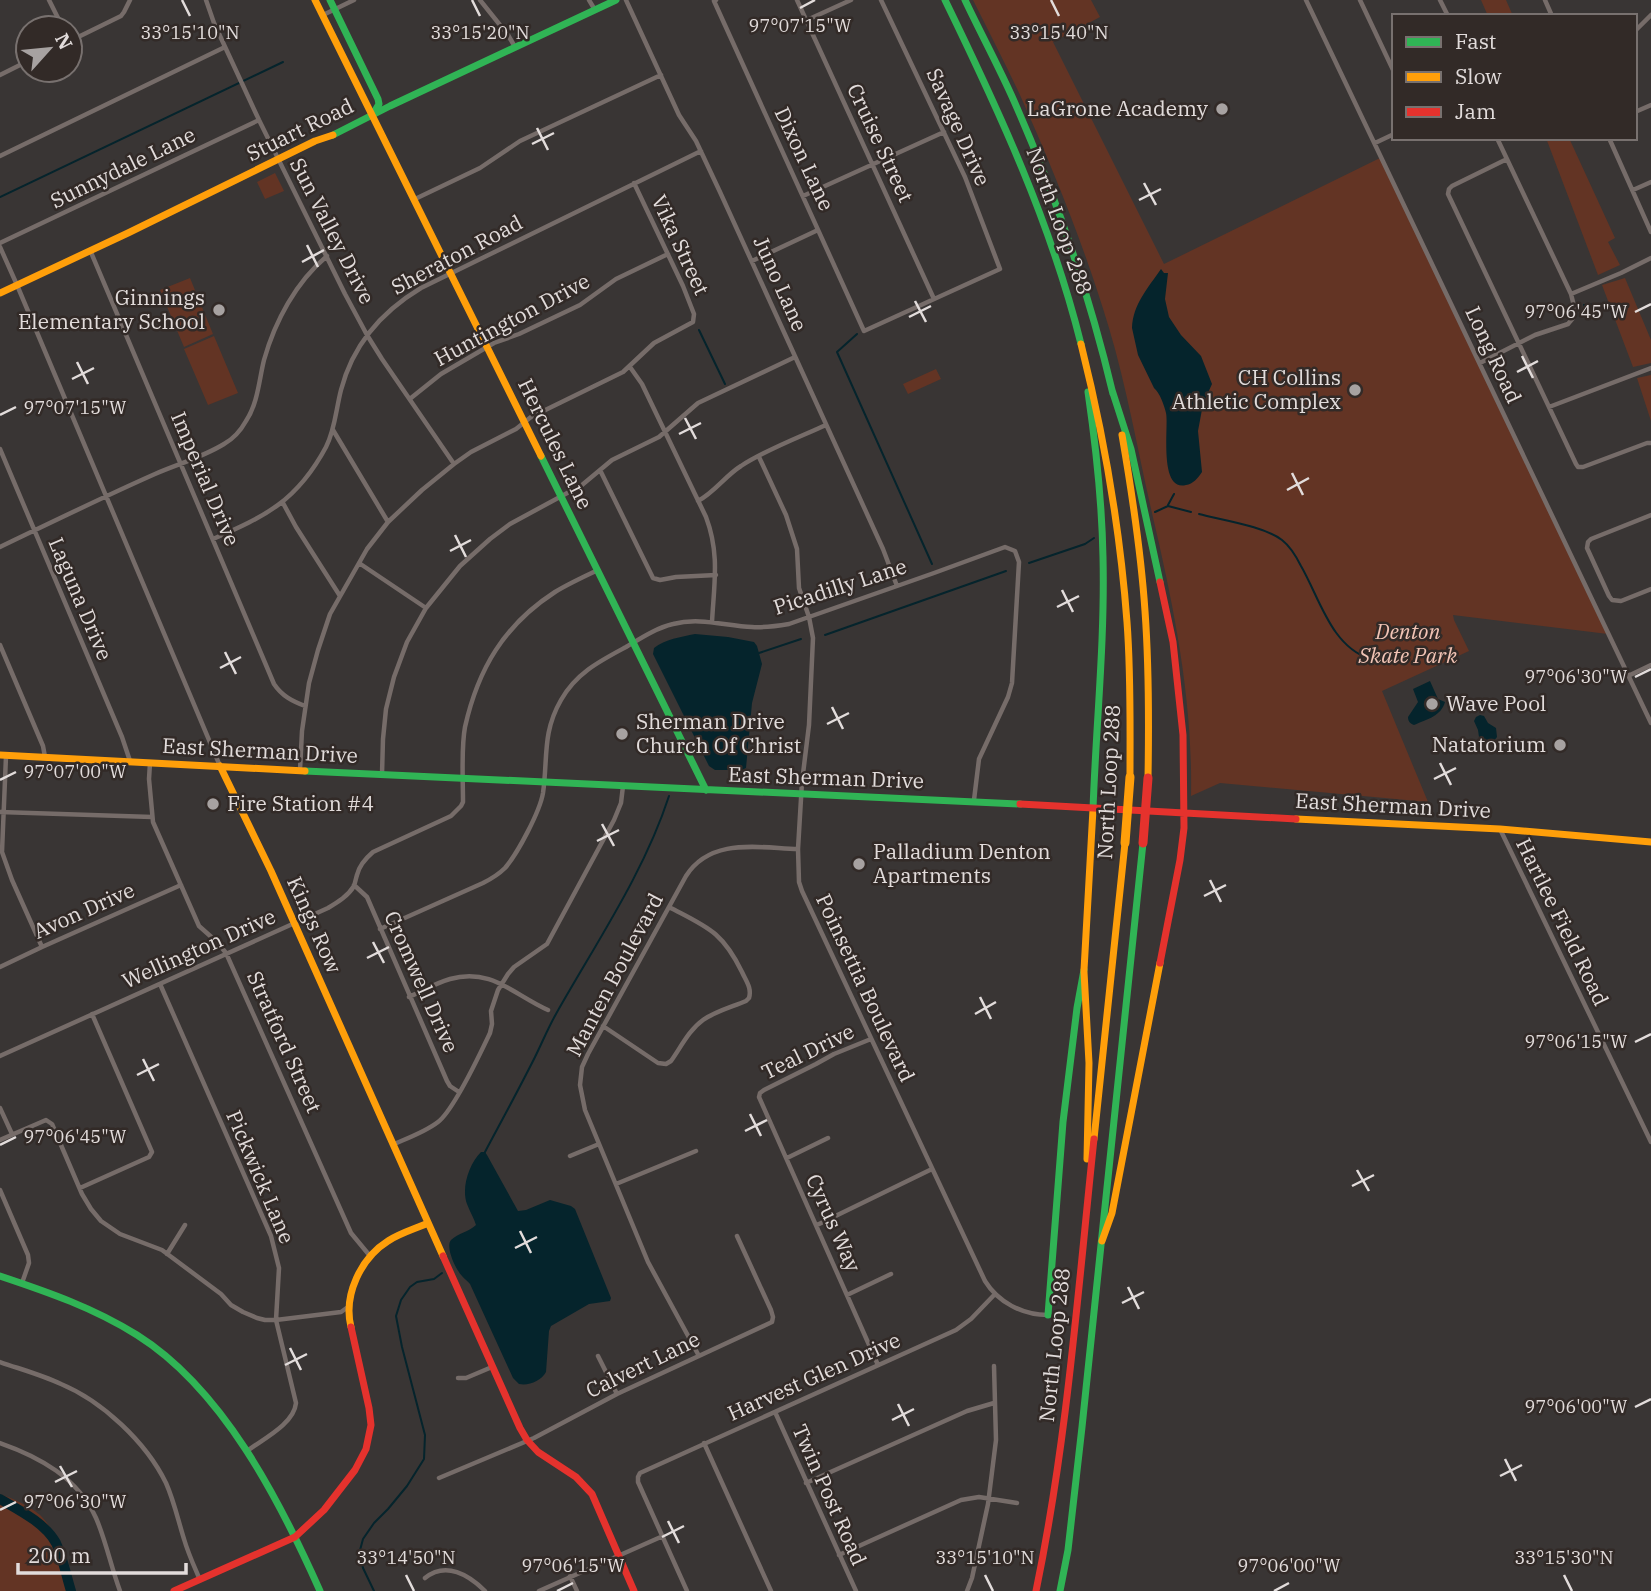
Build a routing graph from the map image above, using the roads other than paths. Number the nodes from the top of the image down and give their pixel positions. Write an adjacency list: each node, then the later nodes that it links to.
1 (130, 0): 23 (street)
2 (206, 0): 24 (street, Sun Valley Drive)
3 (315, 0): 19 (main road, Hercules Lane)
4 (354, 0): 17 (street)
5 (480, 0): 25 (street)
6 (589, 0): 18 (street)
7 (616, 0): 18 (main road, Stuart Road)
8 (626, 0): 27 (street, Juno Lane)
9 (797, 0): 21 (street, Cruise Street)
10 (851, 0): 21 (street)
11 (881, 0): 30 (street, Savage Drive)
12 (944, 0): 59 (main road, North Loop 288)
13 (965, 0): 66 (main road, North Loop 288)
14 (1306, 0): 34 (street, Long Road)
15 (1360, 0): 26 (street)
16 (715, 1): 43 (street, Dixon Lane)
17 (332, 4): 19 (street); 28 (main road, Hercules Lane)
18 (595, 10): 25 (main road, Stuart Road)
19 (323, 15): 28 (main road, Hercules Lane)
20 (1651, 15): 22 (street)
21 (807, 20): 39 (street, Cruise Street)
22 (1637, 29)
23 (84, 34)
24 (225, 47): 29 (street, Sun Valley Drive); 36 (street)
25 (515, 48): 28 (main road, Stuart Road)
26 (1392, 68)
27 (661, 75): 35 (street, Juno Lane); 44 (street)
28 (372, 114): 37 (main road, Stuart Road); 44 (main road, Hercules Lane)
29 (259, 120): 37 (street, Sun Valley Drive); 47 (street, Sunnydale Lane)
30 (944, 132): 39 (street); 57 (street, Savage Drive)
31 (1392, 135): 34 (street)
32 (1498, 140): 38 (street)
33 (1610, 140): 42 (street)
34 (1375, 143): 63 (street, Long Road)
35 (701, 151): 41 (street, Sheraton Road); 52 (street, Juno Lane)
36 (0, 156)
37 (278, 159): 48 (main road, Stuart Road); 50 (street, Sun Valley Drive)
38 (1507, 159): 56 (street); 60 (street)
39 (872, 164): 43 (street); 57 (street, Cruise Street)
40 (1651, 182): 42 (street)
41 (634, 183): 49 (street, Vika Street); 53 (street, Sheraton Road)
42 (1633, 190): 46 (street)
43 (803, 196): 45 (street, Dixon Lane)
44 (415, 199): 53 (main road, Hercules Lane)
45 (818, 230): 52 (street); 57 (street, Dixon Lane)
46 (1651, 232)
47 (0, 245): 54 (street, Kings Row)
48 (90, 250): 54 (main road, Stuart Road); 76 (street, Imperial Drive)
49 (668, 254): 61 (street, Huntington Drive); 64 (street, Vika Street)
50 (327, 256): 58 (street, Sun Valley Drive); 76 (street)
51 (1651, 258): 56 (street)
52 (752, 261): 62 (street, Juno Lane)
53 (452, 273): 58 (street, Sheraton Road); 61 (main road, Hercules Lane)
54 (17, 285): 55 (main road, Stuart Road); 80 (street, Kings Row)
55 (0, 293)
56 (1571, 294): 60 (street)
57 (934, 299)
58 (367, 335): 67 (street, Sun Valley Drive); 71 (street, Sheraton Road)
59 (1079, 335): 116 (main road, North Loop 288); 156 (main road, North Loop 288, bridge)
60 (1518, 344): 63 (street); 68 (street)
61 (488, 347): 67 (street, Huntington Drive); 69 (main road, Hercules Lane)
62 (795, 357): 70 (street, Juno Lane); 72 (street)
63 (1480, 363): 100 (street, Long Road)
64 (630, 367): 69 (street); 72 (street)
65 (1651, 368): 68 (street)
66 (1112, 390): 118 (main road); 161 (main road, North Loop 288, bridge)
67 (411, 398): 77 (street, Sun Valley Drive)
68 (1549, 407): 73 (street)
69 (525, 422): 77 (street); 79 (main road, Hercules Lane)
70 (826, 425): 75 (street); 91 (street, Juno Lane)
71 (332, 429): 82 (street, Sheraton Road); 84 (street)
72 (665, 433): 78 (street); 81 (street)
73 (1651, 443)
74 (0, 449): 85 (street, Laguna Drive)
75 (759, 457): 81 (street); 95 (street, Poinsettia Boulevard)
76 (181, 464): 80 (street); 86 (street, Imperial Drive)
77 (454, 464): 84 (street)
78 (600, 470): 79 (street); 90 (street)
79 (561, 496): 89 (main road, Hercules Lane); 94 (street)
80 (105, 497): 85 (street); 107 (street, Kings Row)
81 (698, 501): 90 (street)
82 (283, 503): 86 (street, Sheraton Road); 93 (street)
83 (1651, 515): 92 (street)
84 (388, 522): 88 (street)
85 (34, 531): 87 (street); 105 (street, Laguna Drive)
86 (212, 540): 101 (street, Imperial Drive)
87 (0, 547)
88 (359, 563): 93 (street); 94 (street)
89 (598, 570): 97 (main road, Hercules Lane); 110 (street, Wellington Drive)
90 (716, 575): 96 (street)
91 (897, 586): 95 (street, Picadilly Lane); 115 (street, Picadilly Lane)
92 (1651, 589)
93 (340, 596): 101 (street)
94 (425, 608): 109 (street)
95 (808, 617): 96 (street, Picadilly Lane); 114 (street, Poinsettia Boulevard)
96 (712, 622): 97 (street, Picadilly Lane)
97 (633, 642): 111 (street, Picadilly Lane); 113 (main road, Hercules Lane)
98 (0, 645): 104 (street)
99 (1651, 665): 100 (street)
100 (1628, 676): 102 (street, Long Road)
101 (305, 706): 108 (street)
102 (1651, 723)
103 (3, 755): 104 (main road, East Sherman Drive); 117 (street)
104 (45, 757): 105 (main road, East Sherman Drive)
105 (131, 762): 106 (main road, East Sherman Drive)
106 (150, 763): 107 (main road, East Sherman Drive); 119 (street, Stratford Street)
107 (220, 766): 108 (main road, East Sherman Drive); 126 (main road, Kings Row)
108 (300, 770): 109 (main road, East Sherman Drive)
109 (382, 774): 110 (main road, East Sherman Drive)
110 (463, 779): 111 (main road, East Sherman Drive); 123 (street, Wellington Drive)
111 (544, 782): 112 (main road, East Sherman Drive); 127 (street, Picadilly Lane)
112 (623, 785): 113 (main road, East Sherman Drive); 133 (street)
113 (706, 790): 114 (main road, East Sherman Drive)
114 (801, 795): 115 (main road, East Sherman Drive); 122 (street, Poinsettia Boulevard)
115 (974, 801): 116 (main road, East Sherman Drive)
116 (1093, 809): 118 (main road, East Sherman Drive); 131 (main road, North Loop 288)
117 (2, 812): 119 (street); 128 (street)
118 (1184, 813): 120 (main road, East Sherman Drive); 161 (main road)
119 (152, 817): 124 (street, Stratford Street)
120 (1500, 830): 121 (main road, East Sherman Drive); 146 (street, Hartlee Field Road)
121 (1651, 842)
122 (798, 849): 125 (street, Manten Boulevard); 138 (street, Poinsettia Boulevard)
123 (354, 885): 126 (street, Wellington Drive); 127 (street, Cromwell Drive)
124 (181, 886): 128 (street, Avon Drive); 129 (street, Stratford Street)
125 (669, 907): 137 (street, Manten Boulevard); 137 (street)
126 (294, 923): 129 (street, Wellington Drive); 148 (main road, Kings Row)
127 (380, 929): 134 (street, Cromwell Drive)
128 (42, 947): 130 (street, Avon Drive)
129 (226, 953): 132 (street, Wellington Drive); 163 (street, Stratford Street)
130 (0, 967)
131 (1084, 972): 156 (main road); 170 (main road, North Loop 288)
132 (160, 984): 136 (street, Wellington Drive); 171 (street, Pickwick Lane)
133 (502, 985): 134 (street); 135 (street); 140 (street)
134 (409, 997): 140 (street, Cromwell Drive)
135 (548, 1010)
136 (92, 1014): 139 (street, Wellington Drive); 154 (street)
137 (603, 1026): 147 (street, Manten Boulevard)
138 (871, 1039): 141 (street, Teal Drive); 152 (street, Poinsettia Boulevard)
139 (0, 1056)
140 (459, 1091): 148 (street)
141 (760, 1095): 151 (street, Cyrus Way)
142 (0, 1108): 143 (street)
143 (12, 1134): 145 (street); 154 (street)
144 (828, 1138): 151 (street)
145 (0, 1140)
146 (1651, 1142)
147 (599, 1144): 150 (street); 153 (street, Manten Boulevard)
148 (393, 1145): 157 (main road, Kings Row)
149 (696, 1152): 153 (street)
150 (570, 1156)
151 (787, 1158): 159 (street, Cyrus Way)
152 (933, 1169): 159 (street); 167 (street, Poinsettia Boulevard)
153 (616, 1184): 173 (street, Manten Boulevard)
154 (80, 1188): 162 (street)
155 (0, 1190): 166 (street)
156 (1086, 1218): 208 (main road, North Loop 288)
157 (428, 1223): 163 (main road); 177 (main road, Kings Row)
158 (186, 1225): 162 (street)
159 (817, 1225): 168 (street, Cyrus Way)
160 (737, 1236): 173 (street, Calvert Lane)
161 (1102, 1241): 209 (main road, North Loop 288)
162 (167, 1254): 171 (street)
163 (371, 1257): 169 (main road)
164 (891, 1274): 168 (street)
165 (0, 1276): 166 (main road)
166 (22, 1283): 185 (main road)
167 (995, 1294): 170 (street); 175 (street, Harvest Glen Drive)
168 (847, 1295): 175 (street, Cyrus Way)
169 (348, 1307): 171 (street); 191 (main road)
170 (1048, 1315)
171 (276, 1320): 185 (street, Pickwick Lane)
172 (598, 1356): 179 (street)
173 (699, 1356): 179 (street, Calvert Lane)
174 (0, 1362): 196 (street)
175 (878, 1365): 181 (street, Harvest Glen Drive)
176 (994, 1366): 180 (street)
177 (493, 1367): 178 (street); 182 (main road, Kings Row)
178 (458, 1378)
179 (617, 1394): 182 (street, Calvert Lane)
180 (994, 1403): 187 (street); 188 (street)
181 (775, 1412): 184 (street, Harvest Glen Drive); 187 (street, Twin Post Road)
182 (527, 1440): 186 (street, Calvert Lane); 193 (main road, Kings Row)
183 (0, 1443): 197 (street)
184 (704, 1443): 190 (street, Harvest Glen Drive); 205 (street)
185 (246, 1451): 191 (main road)
186 (439, 1478)
187 (806, 1483): 192 (street, Twin Post Road)
188 (989, 1498): 189 (street); 192 (street); 207 (street)
189 (1017, 1503)
190 (663, 1536): 193 (street); 204 (street)
191 (295, 1537): 196 (main road); 199 (main road)
192 (839, 1555): 206 (street, Twin Post Road)
193 (618, 1556): 194 (street); 203 (main road, Kings Row)
194 (570, 1576): 201 (street); 202 (street)
195 (425, 1578): 200 (street)
196 (200, 1580): 198 (main road)
197 (120, 1591)
198 (174, 1591)
199 (320, 1591)
200 (485, 1591)
201 (539, 1591)
202 (577, 1591)
203 (635, 1591)
204 (687, 1591)
205 (771, 1591)
206 (856, 1591)
207 (967, 1591)
208 (1036, 1591)
209 (1060, 1591)

